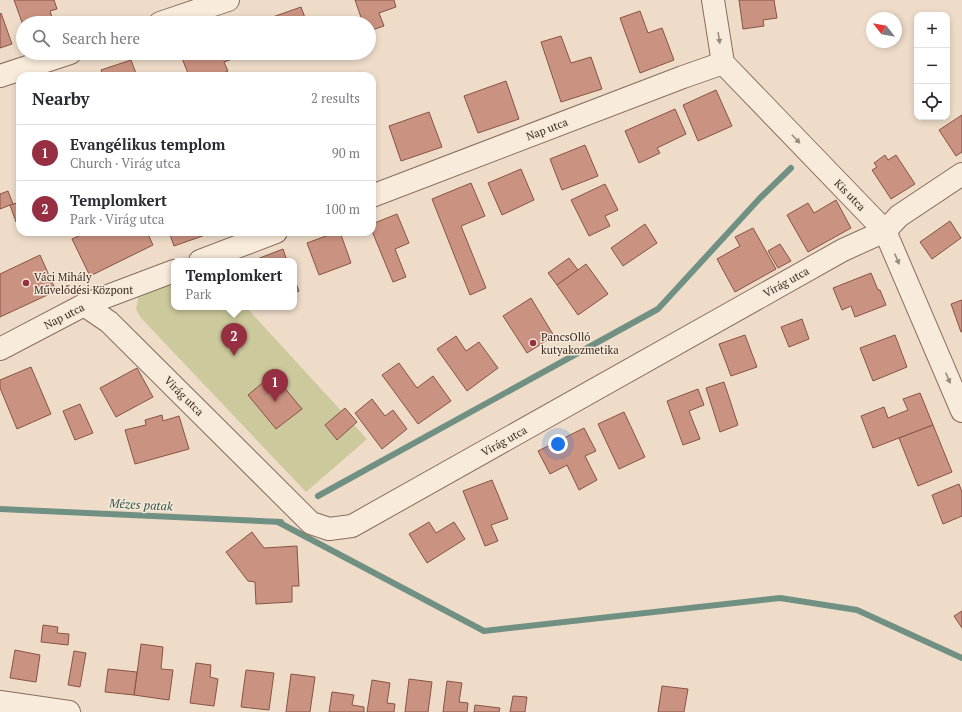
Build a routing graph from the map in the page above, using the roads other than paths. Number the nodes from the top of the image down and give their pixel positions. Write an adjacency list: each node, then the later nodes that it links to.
1 (228, 0): 3 (street)
2 (713, 0): 5 (street, one-way to 5)
3 (181, 16)
4 (49, 60): 6 (street)
5 (723, 63): 8 (street, Nap utca); 9 (street, Kis utca, one-way to 9)
6 (0, 76)
7 (962, 174): 9 (street, Virág utca)
8 (376, 194)
9 (885, 231): 13 (street, Virág utca); 15 (street, Kis utca, one-way to 15)
10 (266, 236): 11 (street)
11 (208, 258)
12 (171, 272): 13 (street, Nap utca)
13 (84, 306): 14 (street, Nap utca)
14 (0, 349)
15 (962, 411)
16 (0, 702): 17 (street)
17 (69, 712)

